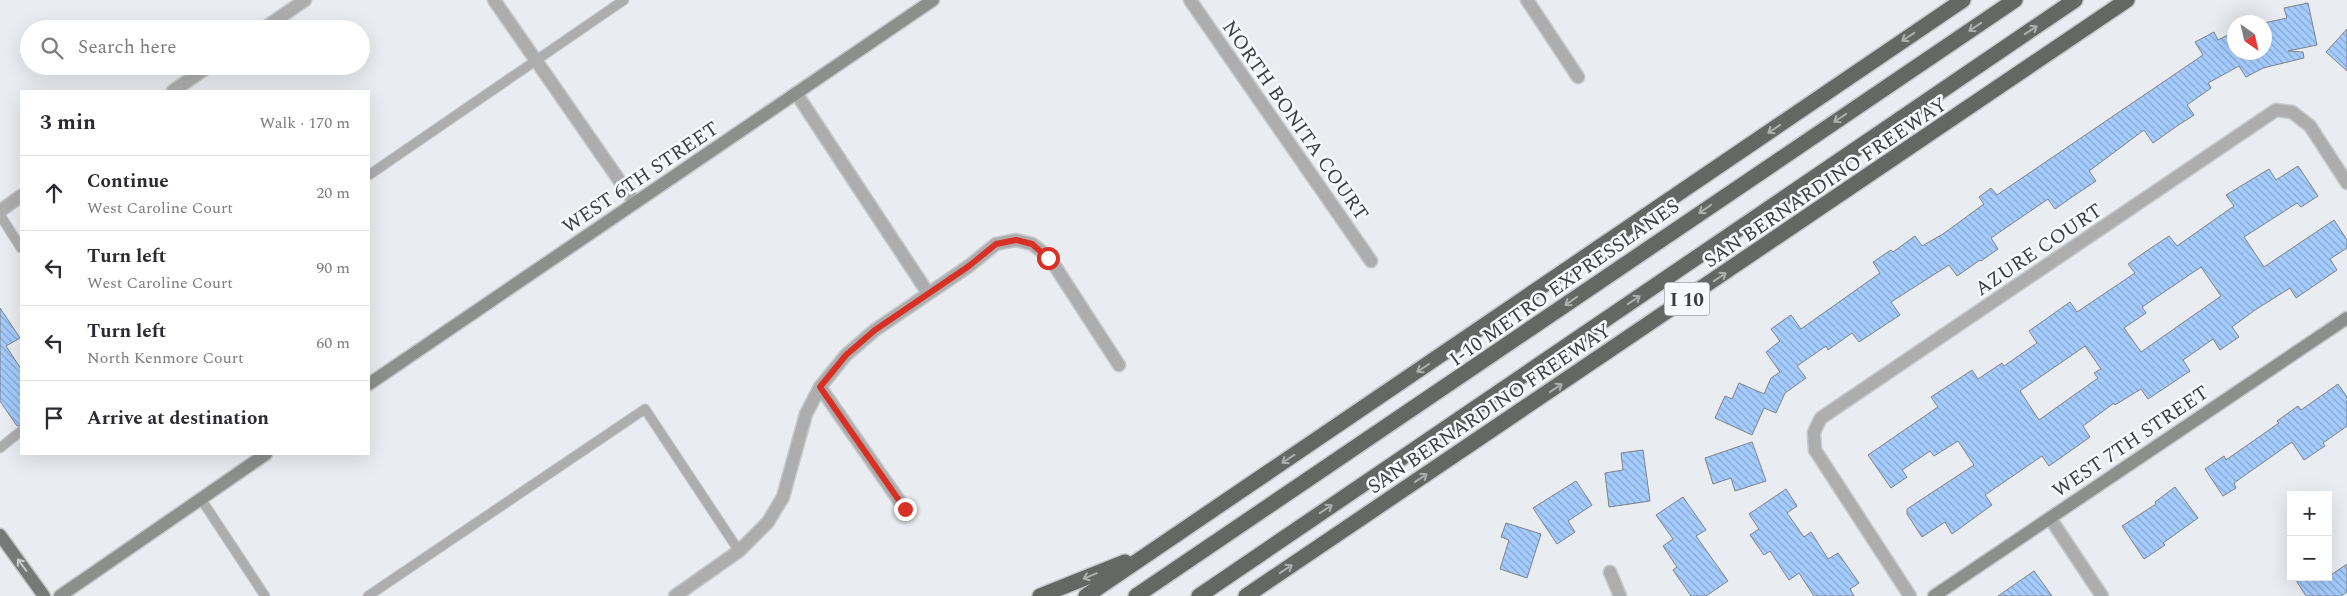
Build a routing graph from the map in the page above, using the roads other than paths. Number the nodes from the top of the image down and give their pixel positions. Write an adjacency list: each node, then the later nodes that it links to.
1 (305, 0): 11 (street)
2 (494, 0): 12 (street)
3 (624, 0): 12 (lane)
4 (933, 0): 16 (street, WEST 6TH STREET)
5 (1190, 0): 24 (street, NORTH BONITA COURT)
6 (1527, 0): 14 (street)
7 (1963, 0): 38 (highway, one-way to 38)
8 (2015, 0): 47 (highway, I-10 METRO EXPRESSLANES, one-way to 47)
9 (2075, 0): 48 (highway, one-way to 9)
10 (2127, 0): 49 (highway, SAN BERNARDINO FREEWAY / I 10, one-way to 10)
11 (277, 20)
12 (535, 60): 17 (lane); 20 (street)
13 (196, 75): 15 (street)
14 (1578, 77)
15 (174, 90)
16 (796, 93): 20 (street, WEST 6TH STREET); 25 (street)
17 (370, 174)
18 (2347, 182): 51 (street, AZURE COURT)
19 (20, 197): 21 (street)
20 (635, 203): 28 (street, WEST 6TH STREET)
21 (0, 210)
22 (0, 215): 23 (lane)
23 (20, 246)
24 (1371, 261)
25 (928, 292): 27 (street); 29 (street)
26 (2347, 318): 35 (street, WEST 7TH STREET)
27 (1119, 365)
28 (370, 383)
29 (820, 387): 34 (street); 37 (street)
30 (20, 432): 31 (lane)
31 (0, 448)
32 (265, 455): 33 (street)
33 (201, 499): 41 (street); 42 (lane)
34 (905, 509)
35 (2050, 518): 52 (street, WEST 7TH STREET); 53 (street)
36 (0, 535): 40 (main road, one-way to 36)
37 (739, 551): 43 (lane); 44 (street)
38 (1152, 552): 45 (highway, one-way to 45); 46 (highway)
39 (1610, 572): 50 (street)
40 (44, 596)
41 (60, 596)
42 (265, 596)
43 (368, 596)
44 (675, 596)
45 (1040, 596)
46 (1086, 596)
47 (1136, 596)
48 (1199, 596)
49 (1247, 596)
50 (1620, 596)
51 (1910, 596)
52 (1934, 596)
53 (2102, 596)

